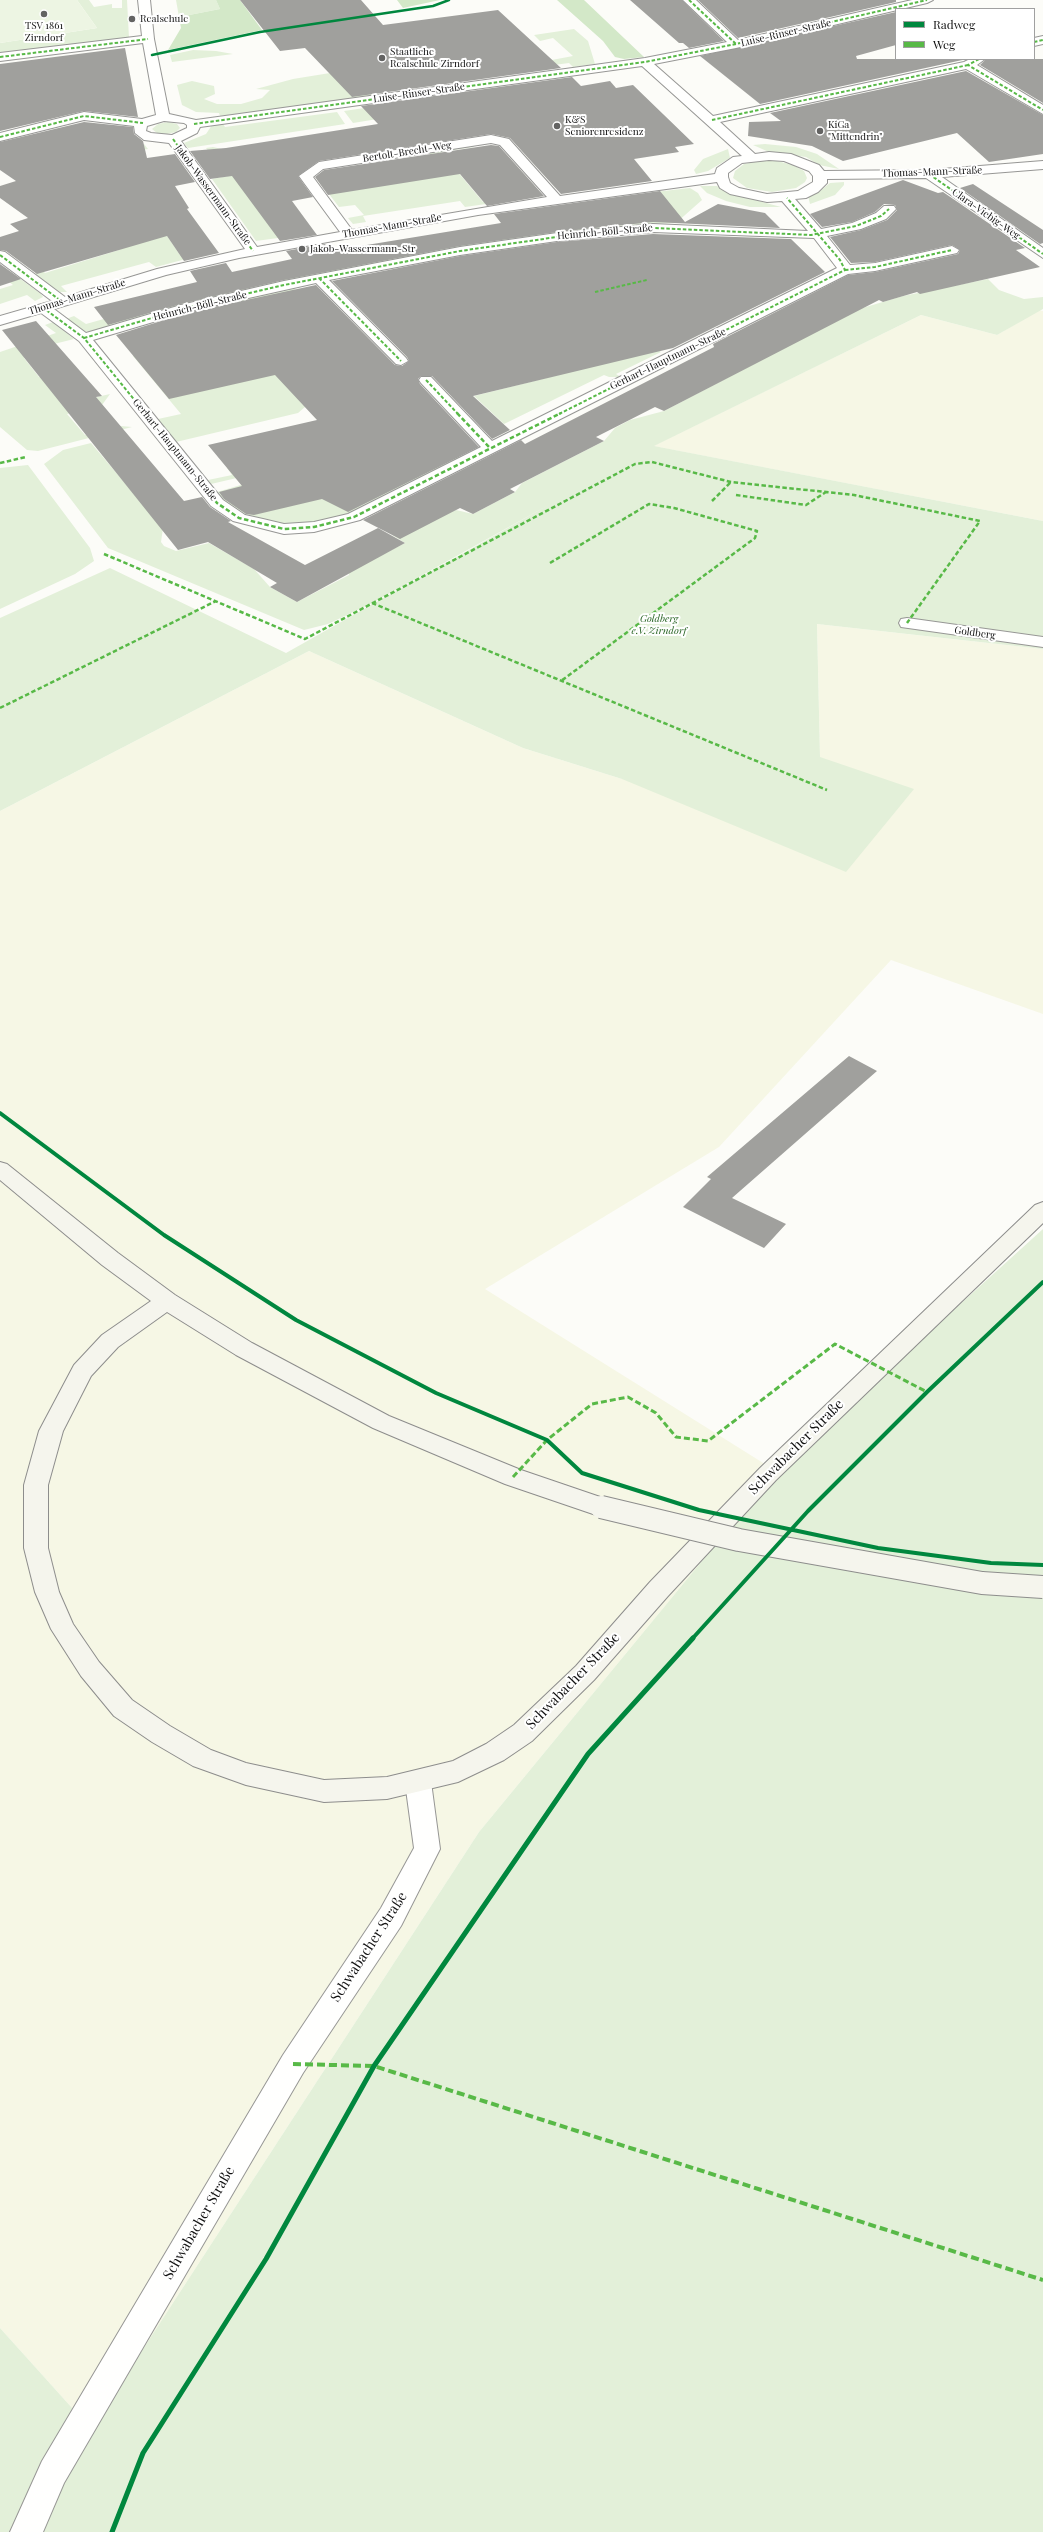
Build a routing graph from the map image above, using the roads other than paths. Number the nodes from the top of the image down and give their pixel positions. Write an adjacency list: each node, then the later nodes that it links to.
1 (144, 0): 4 (street)
2 (689, 0): 5 (street)
3 (927, 0): 5 (street, Luise-Rinser-Straße)
4 (148, 38): 6 (street); 10 (street)
5 (736, 44): 7 (street, Luise-Rinser-Straße)
6 (0, 57)
7 (645, 62): 11 (street); 13 (street, Luise-Rinser-Straße)
8 (974, 62): 9 (street); 11 (street)
9 (1043, 110)
10 (163, 117): 12 (street); 13 (street)
11 (712, 120): 16 (street)
12 (143, 123): 14 (street); 15 (street)
13 (194, 124): 15 (street)
14 (0, 137)
15 (173, 139): 27 (street, Jakob-Wassermann-Straße)
16 (751, 157): 19 (street); 20 (street)
17 (1043, 165): 18 (street, Thomas-Mann-Straße)
18 (929, 174): 19 (street, Thomas-Mann-Straße); 28 (street, Clara-Viebig-Weg)
19 (820, 175): 21 (street)
20 (721, 177): 21 (street); 22 (street, Thomas-Mann-Straße)
21 (787, 198): 25 (street)
22 (557, 200): 24 (street, Thomas-Mann-Straße); 24 (street, Bertolt-Brecht-Weg)
23 (889, 209): 25 (street, Heinrich-Böll-Straße)
24 (348, 233): 27 (street, Thomas-Mann-Straße)
25 (818, 234): 30 (street); 31 (street, Heinrich-Böll-Straße)
26 (952, 250): 30 (street, Gerhart-Hauptmann-Straße)
27 (253, 251): 32 (street, Thomas-Mann-Straße)
28 (1043, 254)
29 (0, 255): 32 (street)
30 (845, 270): 38 (street, Gerhart-Hauptmann-Straße)
31 (318, 278): 35 (street, Heinrich-Böll-Straße); 36 (street)
32 (60, 301): 33 (street, Thomas-Mann-Straße)
33 (42, 307): 34 (street, Thomas-Mann-Straße); 35 (street, Gerhart-Hauptmann-Straße)
34 (0, 321)
35 (84, 338): 38 (street, Gerhart-Hauptmann-Straße)
36 (401, 361)
37 (426, 380): 38 (street)
38 (490, 448)
39 (907, 623): 40 (street, Goldberg)
40 (1043, 642)
41 (0, 1169): 43 (street)
42 (1043, 1210): 45 (street, Schwabacher Straße)
43 (167, 1301): 44 (street, bridge); 45 (street)
44 (1043, 1587)
45 (418, 1782): 46 (street, Schwabacher Straße)
46 (26, 2532)

